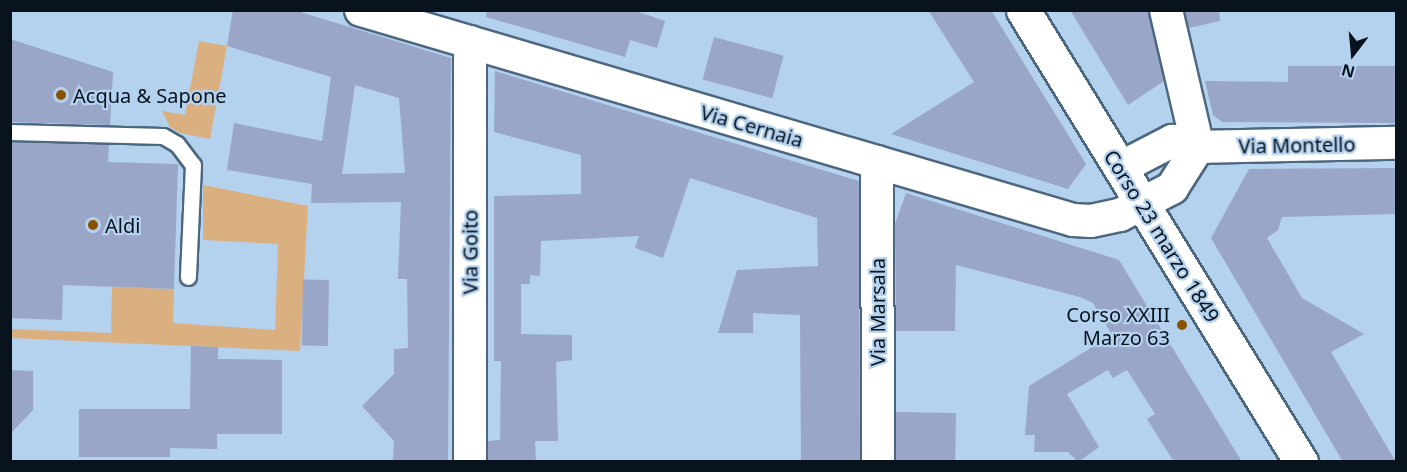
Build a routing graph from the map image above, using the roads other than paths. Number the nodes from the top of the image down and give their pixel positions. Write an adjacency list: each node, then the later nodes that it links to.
1 (361, 10): 4 (street, Via Cernaia)
2 (1023, 10): 9 (street, Corso 23 marzo 1849)
3 (1166, 10): 7 (street)
4 (470, 42): 8 (street, Via Cernaia); 12 (street, Via Goito)
5 (10, 132): 11 (lane)
6 (1396, 143): 7 (street, Via Montello)
7 (1198, 147): 9 (street, Via Montello); 10 (street)
8 (877, 162): 10 (street, Via Cernaia); 13 (street, Via Marsala)
9 (1120, 168): 10 (street, Corso 23 marzo 1849)
10 (1143, 204): 14 (street, Corso 23 marzo 1849)
11 (188, 277)
12 (470, 462)
13 (878, 462)
14 (1301, 462)

